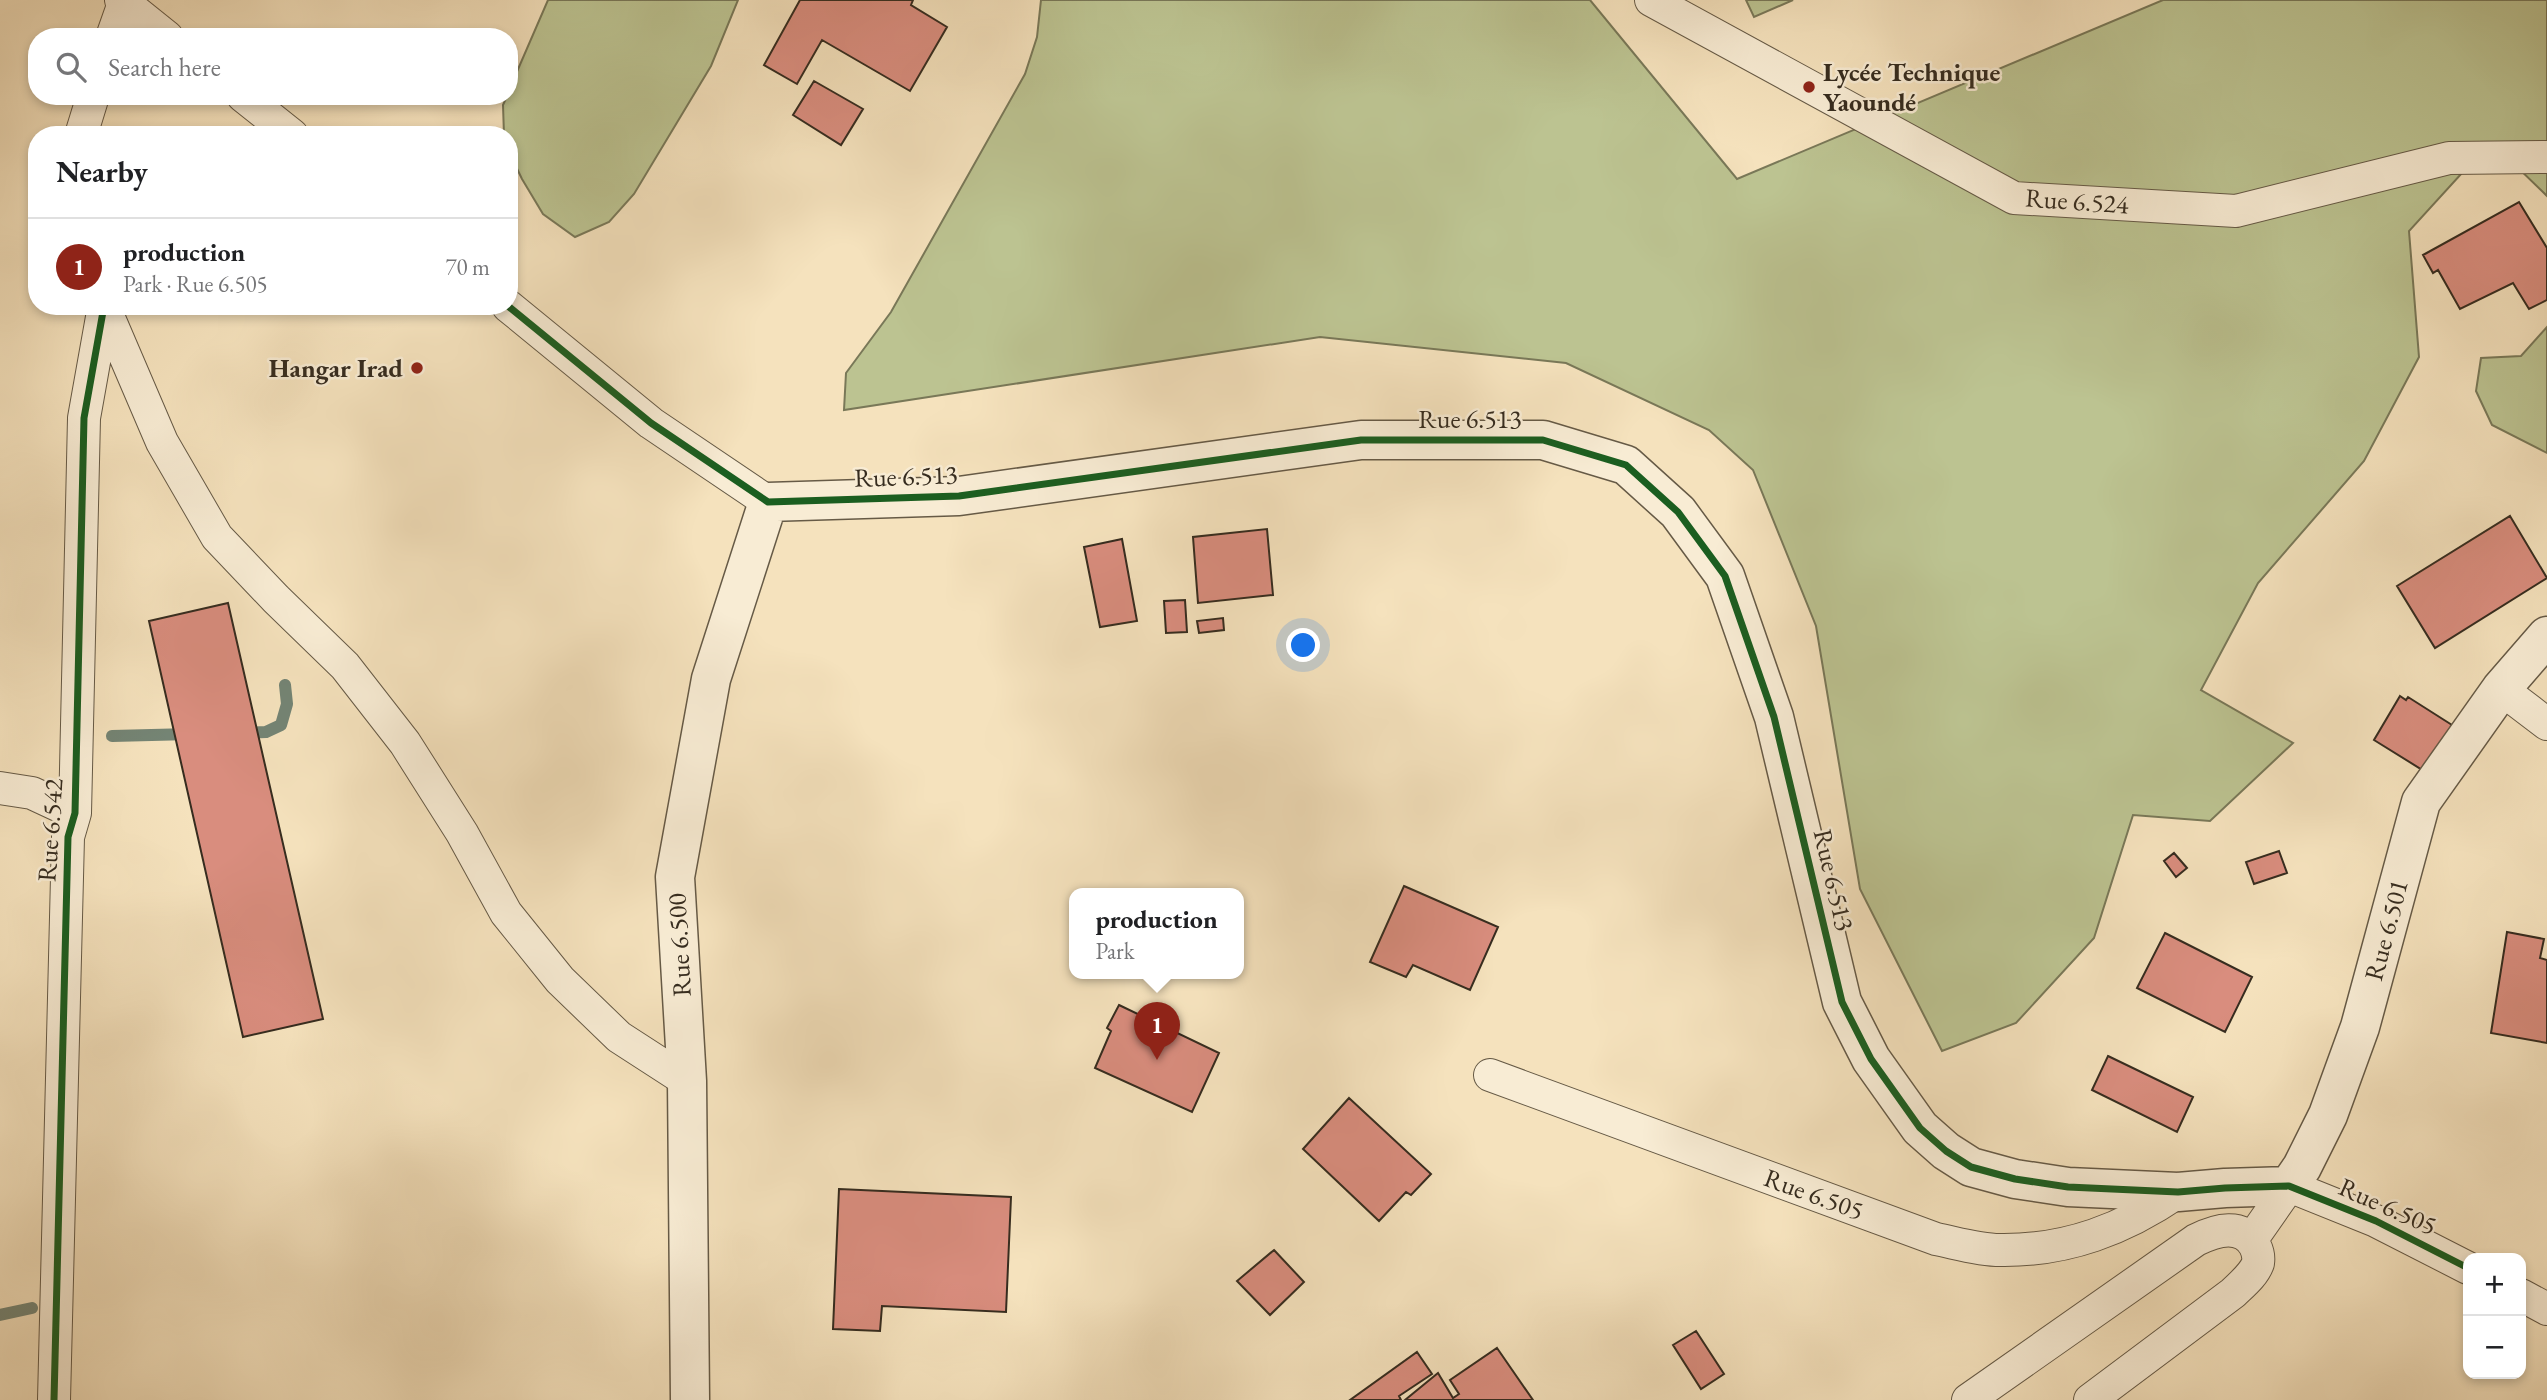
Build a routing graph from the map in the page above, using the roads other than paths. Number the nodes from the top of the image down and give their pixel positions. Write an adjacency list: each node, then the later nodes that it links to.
1 (1651, 0): 9 (street, Rue 6.524)
2 (122, 1): 3 (street); 4 (street)
3 (115, 28)
4 (156, 28)
5 (90, 105): 7 (street)
6 (254, 105): 8 (street)
7 (84, 126)
8 (281, 126)
9 (2547, 157)
10 (518, 314): 13 (street)
11 (103, 315): 18 (street, Rue 6.542)
12 (108, 315): 20 (street)
13 (768, 502): 20 (street, Rue 6.500); 22 (street, Rue 6.513)
14 (2547, 636): 15 (street, Rue 6.501)
15 (2501, 689): 16 (street); 21 (street, Rue 6.501)
16 (2547, 724)
17 (0, 788): 18 (street)
18 (75, 813): 27 (street, Rue 6.542)
19 (1490, 1075): 22 (street, Rue 6.505)
20 (687, 1080): 28 (street, Rue 6.500)
21 (2289, 1186): 22 (street, Rue 6.513); 23 (street, Rue 6.501); 24 (street, Rue 6.505)
22 (2178, 1192)
23 (2252, 1239): 29 (street); 30 (street)
24 (2463, 1265)
25 (2526, 1298): 26 (street)
26 (2547, 1309)
27 (54, 1400)
28 (690, 1400)
29 (1968, 1400)
30 (2090, 1400)

